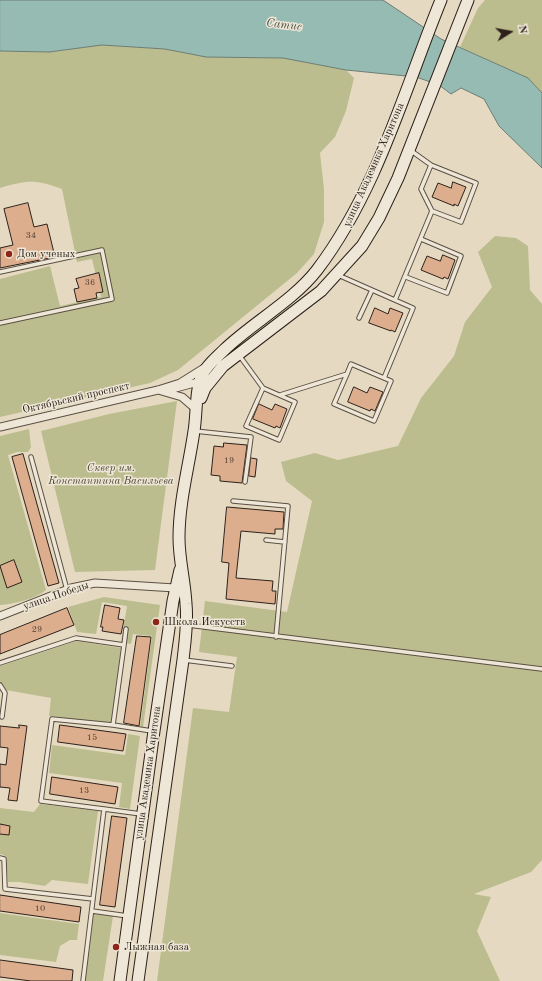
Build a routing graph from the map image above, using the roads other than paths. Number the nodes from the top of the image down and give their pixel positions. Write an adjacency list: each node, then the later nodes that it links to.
1 (441, 0): 15 (main road, улица Академика Харитона)
2 (468, 0): 3 (main road, улица Академика Харитона)
3 (410, 150): 4 (lane); 8 (main road, улица Академика Харитона)
4 (431, 165): 5 (lane); 5 (lane)
5 (432, 211): 6 (lane)
6 (421, 239): 9 (lane); 9 (lane)
7 (0, 272): 13 (lane)
8 (337, 275): 10 (lane); 14 (main road, улица Академика Харитона)
9 (406, 277): 11 (lane)
10 (372, 290): 11 (lane); 12 (lane)
11 (395, 300): 18 (lane)
12 (359, 318)
13 (0, 323)
14 (239, 354): 17 (main road, улица Академика Харитона); 20 (lane)
15 (211, 362): 19 (main road, улица Академика Харитона); 21 (street, Октябрьский проспект)
16 (347, 374): 18 (lane); 18 (lane); 22 (lane)
17 (214, 375): 19 (street, Октябрьский проспект); 23 (main road, улица Академика Харитона)
18 (384, 378)
19 (200, 382): 21 (street, Октябрьский проспект); 23 (main road, улица Академика Харитона)
20 (263, 388): 22 (lane); 22 (lane)
21 (158, 390): 23 (street, Октябрьский проспект); 24 (street, Октябрьский проспект)
22 (280, 396)
23 (197, 408): 25 (main road, улица Академика Харитона)
24 (0, 427)
25 (194, 431): 27 (lane); 31 (main road, улица Академика Харитона)
26 (31, 457): 32 (lane)
27 (245, 482)
28 (233, 501): 30 (lane)
29 (266, 540): 30 (lane)
30 (285, 542): 36 (lane)
31 (180, 588): 32 (street, улица Победы); 34 (main road, улица Академика Харитона); 45 (main road, улица Академика Харитона)
32 (67, 590): 33 (street, улица Победы)
33 (0, 616)
34 (186, 625): 36 (lane); 38 (main road, улица Академика Харитона)
35 (126, 629): 37 (lane)
36 (276, 637): 41 (lane)
37 (124, 645): 39 (lane); 44 (lane)
38 (183, 660): 40 (lane); 54 (main road, улица Академика Харитона)
39 (0, 663)
40 (232, 666)
41 (542, 669)
42 (0, 685): 43 (lane)
43 (2, 717)
44 (113, 726): 45 (lane); 46 (lane)
45 (154, 731): 47 (main road, улица Академика Харитона)
46 (104, 809): 47 (lane); 49 (lane)
47 (142, 814): 51 (main road, улица Академика Харитона)
48 (0, 858): 49 (lane)
49 (93, 899): 50 (lane)
50 (92, 911): 51 (lane); 52 (lane)
51 (128, 916): 53 (main road, улица Академика Харитона)
52 (83, 981)
53 (120, 981)
54 (138, 981)

